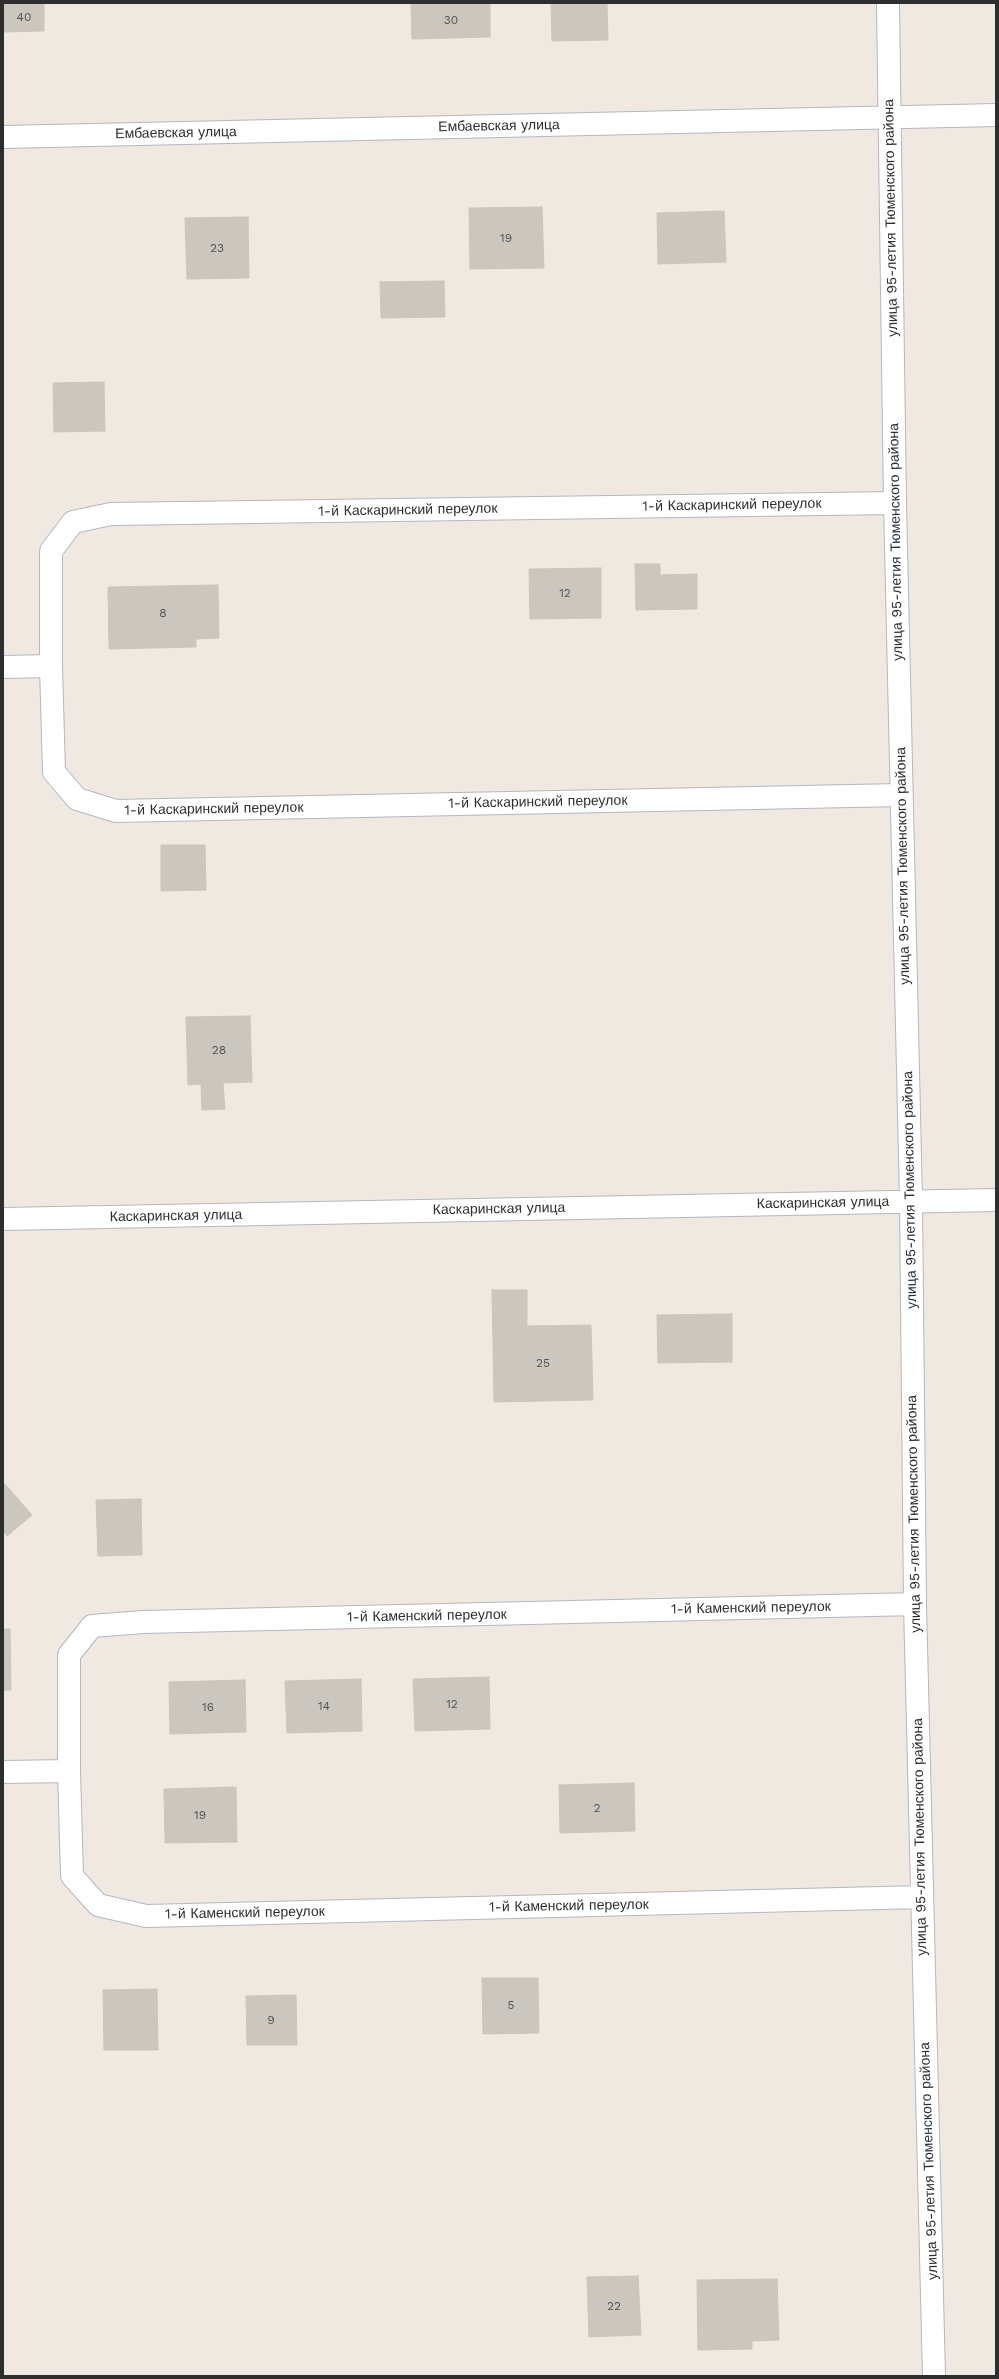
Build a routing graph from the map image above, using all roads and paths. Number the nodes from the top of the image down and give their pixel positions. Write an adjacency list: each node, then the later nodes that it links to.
1 (888, 3): 3 (street, улица 95-летия Тюменского района)
2 (996, 116): 3 (street, Ембаевская улица)
3 (890, 117): 4 (street, Ембаевская улица); 5 (street, улица 95-летия Тюменского района)
4 (3, 137)
5 (895, 503): 6 (street, 1-й Каскаринский переулок); 8 (street, улица 95-летия Тюменского района)
6 (51, 666): 7 (street); 8 (street, 1-й Каскаринский переулок)
7 (3, 667)
8 (901, 795): 10 (street, улица 95-летия Тюменского района)
9 (996, 1200): 10 (street, Каскаринская улица)
10 (911, 1201): 11 (street, Каскаринская улица); 12 (street, улица 95-летия Тюменского района)
11 (3, 1219)
12 (915, 1604): 13 (street, 1-й Каменский переулок); 15 (street, улица 95-летия Тюменского района)
13 (70, 1771): 14 (street); 15 (street, 1-й Каменский переулок)
14 (3, 1772)
15 (922, 1897): 16 (street, улица 95-летия Тюменского района)
16 (934, 2376)

